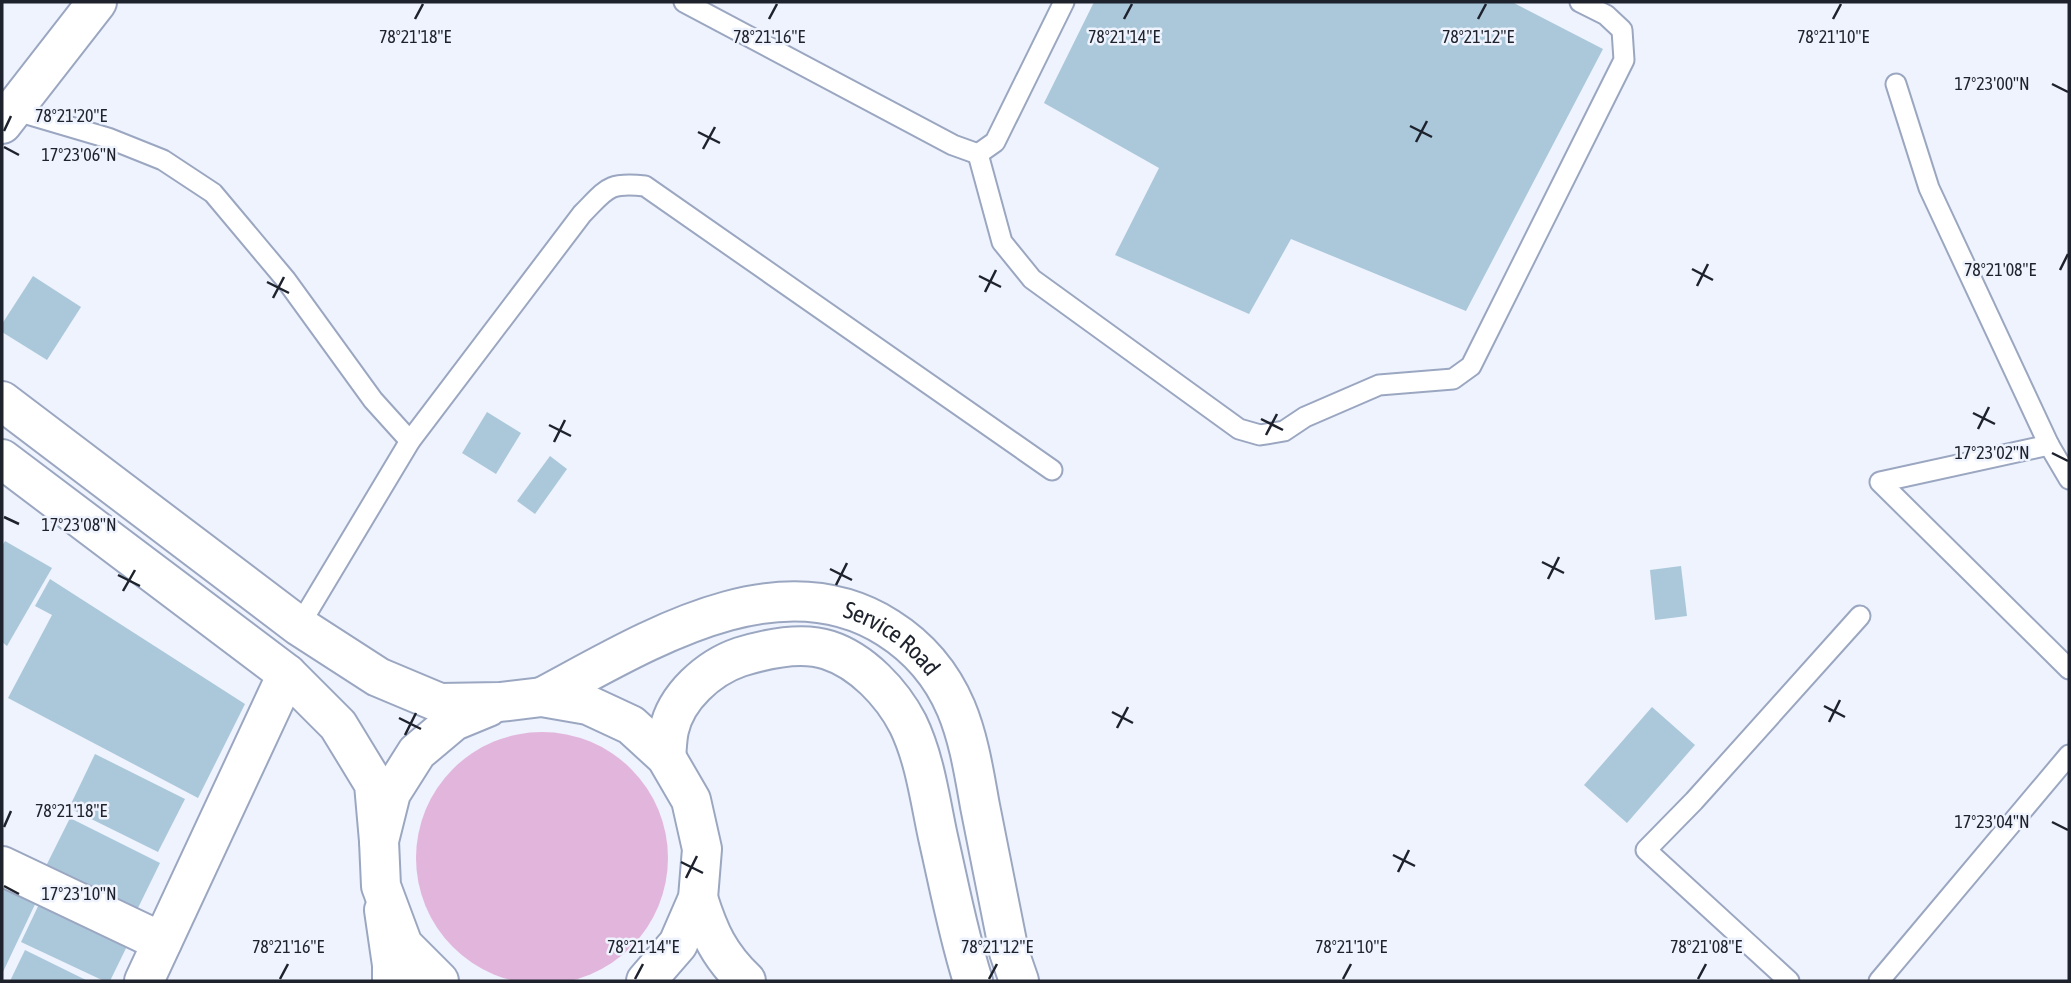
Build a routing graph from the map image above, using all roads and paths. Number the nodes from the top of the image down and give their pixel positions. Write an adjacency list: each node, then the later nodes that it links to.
1 (97, 2): 6 (main road)
2 (684, 2): 7 (lane)
3 (1064, 2): 7 (lane)
4 (1580, 2): 7 (lane)
5 (1895, 83): 10 (lane)
6 (5, 112): 9 (lane)
7 (978, 154)
8 (2, 401): 15 (main road)
9 (410, 442): 12 (lane); 15 (lane)
10 (2049, 445): 13 (lane); 16 (lane)
11 (2, 458): 17 (main road)
12 (1052, 470)
13 (2069, 479)
14 (1860, 615): 34 (lane)
15 (299, 626): 19 (main road)
16 (2069, 670)
17 (287, 674): 22 (main road); 26 (main road)
18 (542, 697): 19 (main road); 21 (main road); 33 (main road, Service Road)
19 (500, 702): 22 (main road)
20 (2069, 755): 35 (lane)
21 (666, 757): 25 (main road); 32 (main road, Service Road)
22 (379, 841): 24 (main road)
23 (2, 866): 26 (main road)
24 (380, 886): 28 (main road); 29 (main road)
25 (698, 898): 30 (main road); 31 (main road)
26 (162, 942): 27 (main road)
27 (144, 981)
28 (392, 981)
29 (439, 981)
30 (646, 981)
31 (746, 981)
32 (973, 981)
33 (1019, 981)
34 (1789, 981)
35 (1879, 981)

